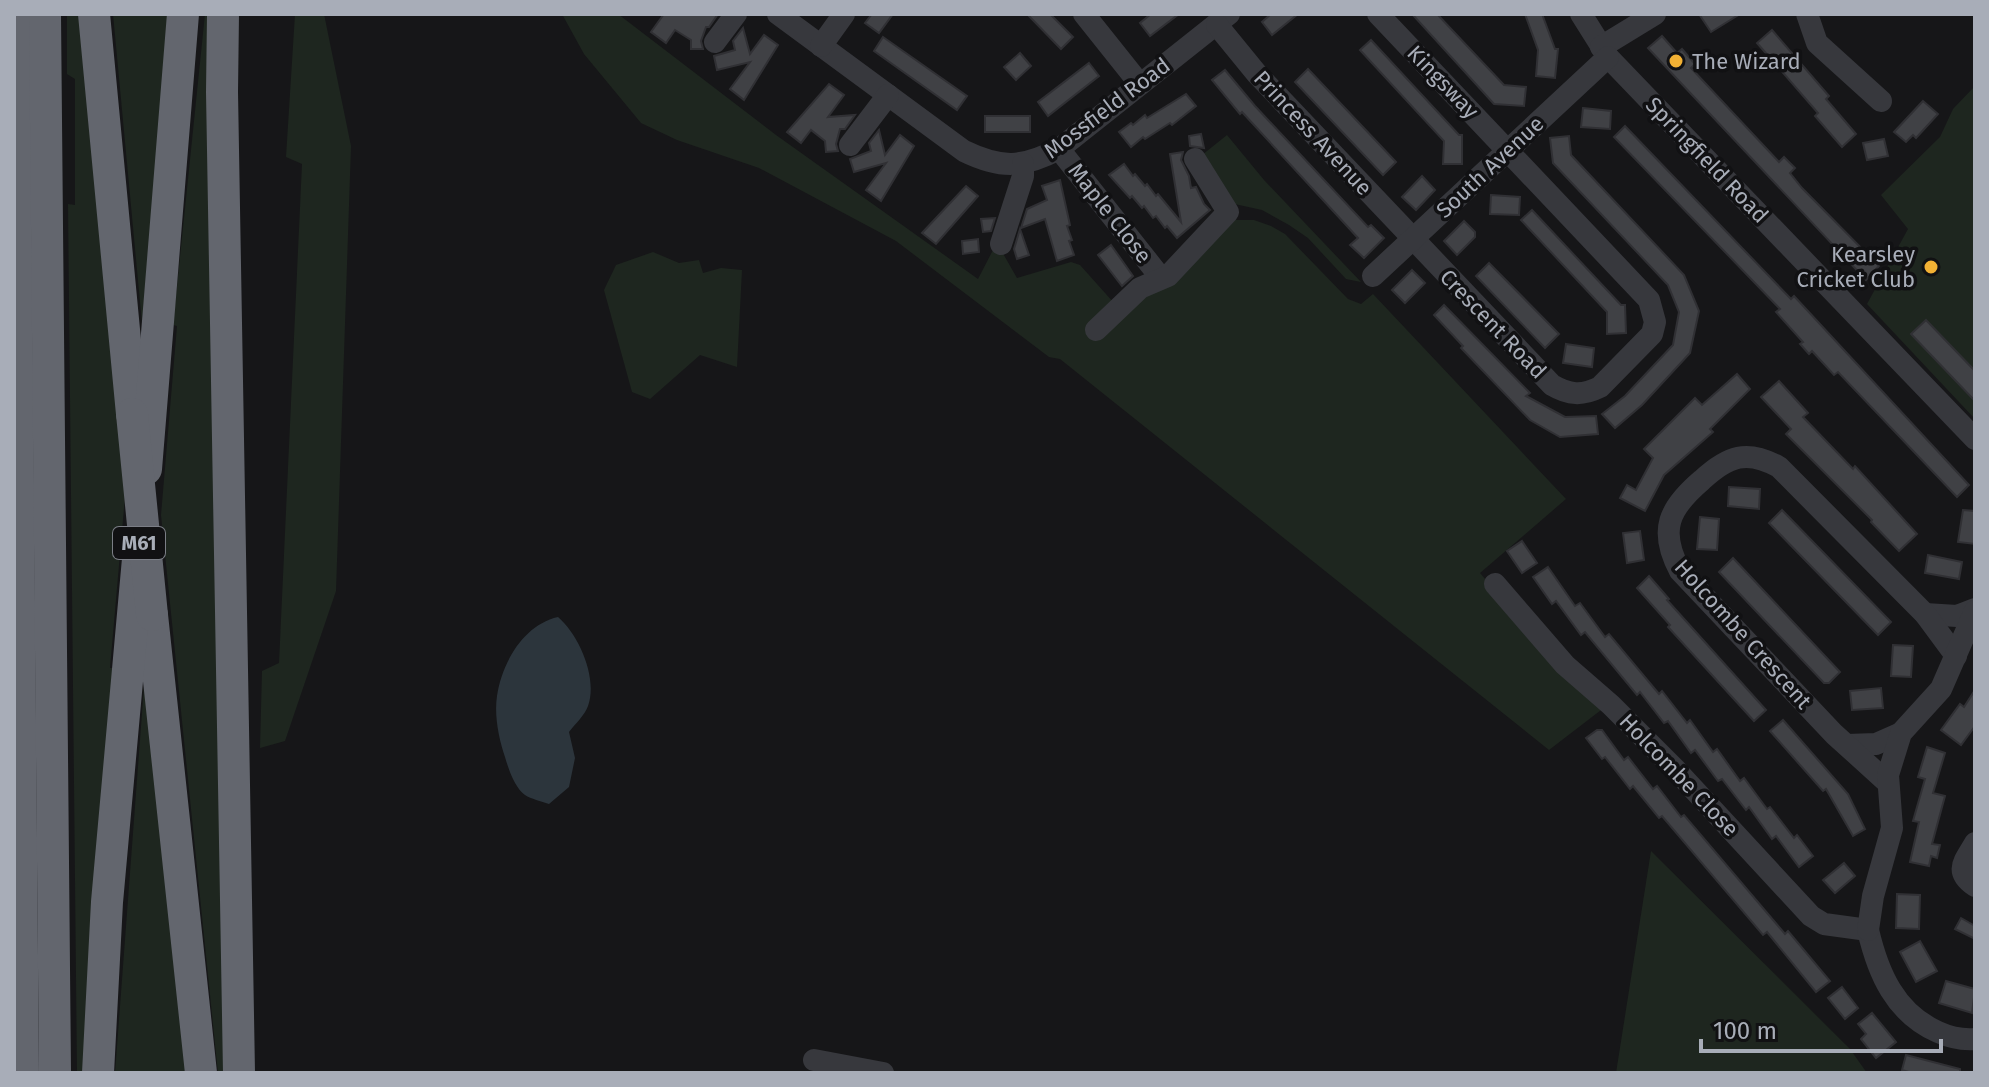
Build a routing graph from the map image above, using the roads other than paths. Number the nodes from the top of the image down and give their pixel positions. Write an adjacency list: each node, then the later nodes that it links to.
1 (14, 14): 44 (highway)
2 (45, 14): 45 (highway)
3 (94, 14): 47 (highway, M61, bridge)
4 (183, 14): 46 (highway, M61)
5 (223, 14): 48 (highway)
6 (736, 14): 15 (street)
7 (778, 14): 16 (street, Mossfield Road)
8 (844, 14): 16 (street)
9 (1084, 14): 18 (street)
10 (1378, 14): 23 (street, Kingsway)
11 (1581, 14): 17 (street, Springfield Road)
12 (1655, 14): 17 (street, South Avenue)
13 (1807, 14): 20 (street)
14 (1223, 19): 18 (street, Mossfield Road); 26 (street, Princess Avenue)
15 (715, 42)
16 (821, 46): 19 (street, Mossfield Road)
17 (1605, 52): 23 (street, South Avenue); 31 (street, Springfield Road)
18 (1139, 83): 22 (street, Mossfield Road)
19 (888, 95): 21 (street); 25 (street, Mossfield Road)
20 (1883, 99)
21 (850, 145)
22 (1059, 149): 25 (street, Mossfield Road); 29 (street, Maple Close)
23 (1508, 150): 26 (street, South Avenue); 26 (street, Crescent Road)
24 (1195, 159): 29 (street)
25 (1023, 164): 27 (street)
26 (1413, 239): 28 (street, South Avenue)
27 (1001, 244)
28 (1373, 276)
29 (1161, 278): 30 (street)
30 (1096, 330)
31 (1975, 439)
32 (1505, 587): 41 (street, Holcombe Close)
33 (1975, 610): 34 (street); 35 (street)
34 (1925, 614): 35 (street, Holcombe Crescent); 37 (street, Holcombe Crescent)
35 (1956, 656): 36 (street)
36 (1901, 733): 37 (street); 38 (street)
37 (1847, 745): 38 (street, Holcombe Crescent)
38 (1887, 782): 41 (street)
39 (1975, 843): 40 (street)
40 (1975, 886)
41 (1868, 930): 42 (street)
42 (1975, 1039)
43 (814, 1060): 49 (street)
44 (23, 1073)
45 (55, 1073)
46 (98, 1073)
47 (201, 1073)
48 (239, 1073)
49 (883, 1073)

